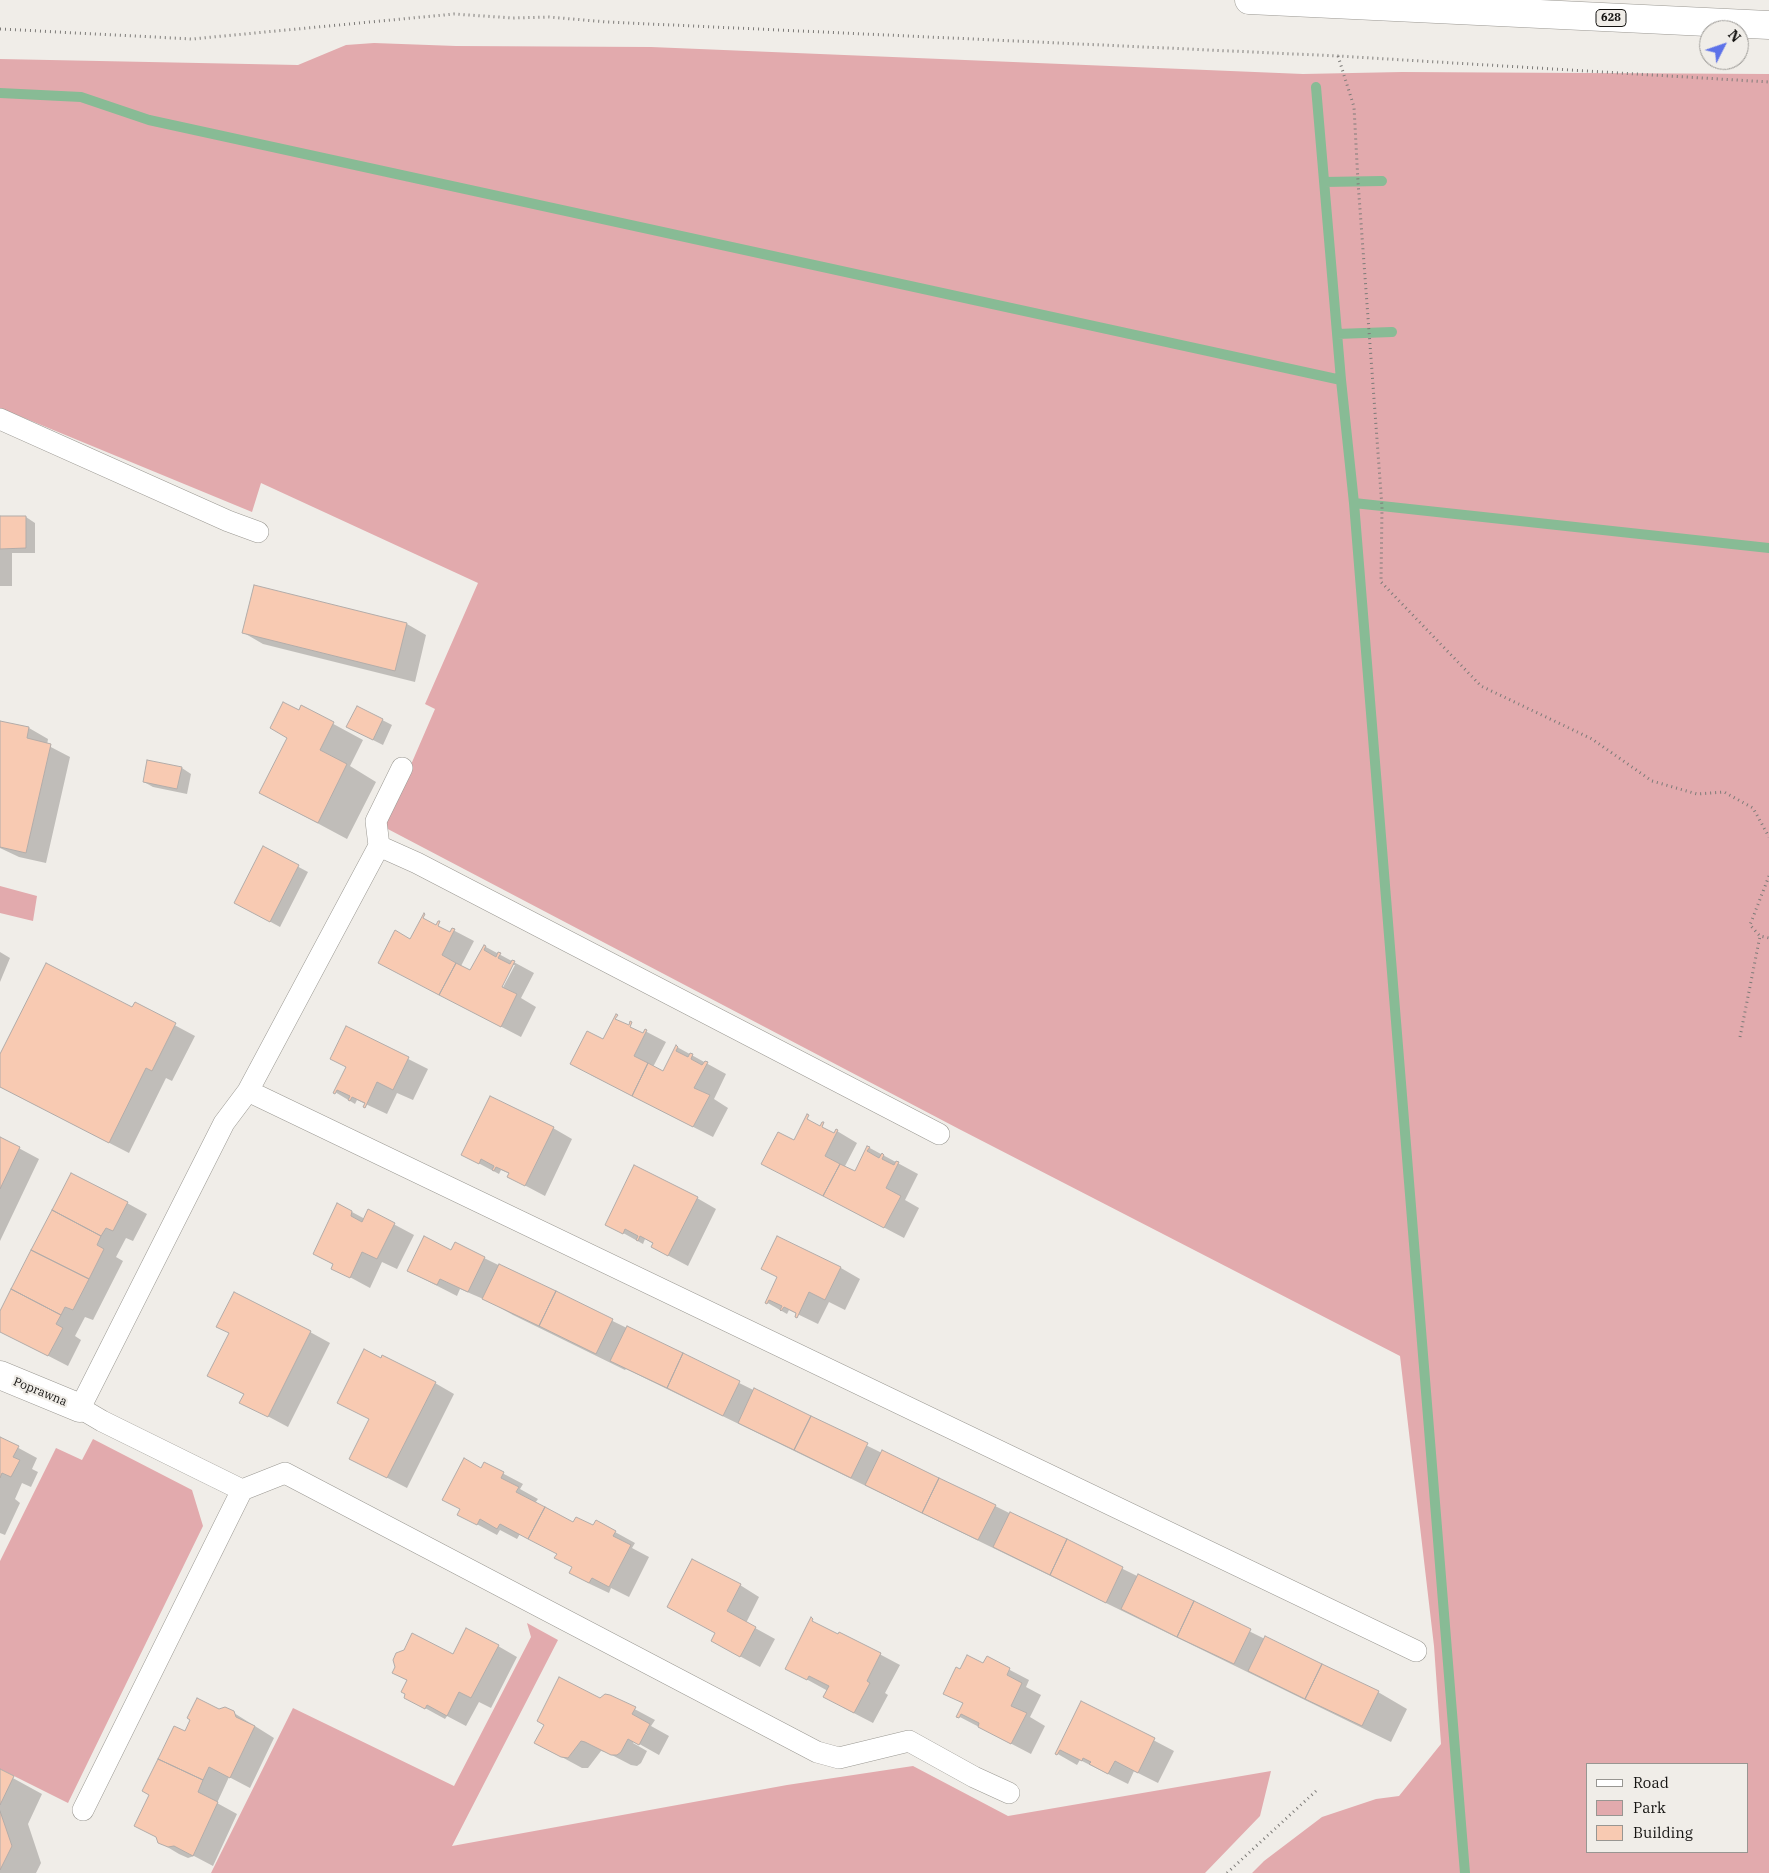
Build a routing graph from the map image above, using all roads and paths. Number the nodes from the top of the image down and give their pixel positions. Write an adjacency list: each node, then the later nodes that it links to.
1 (1249, 0): 2 (main road, 628)
2 (1769, 25)
3 (0, 29): 4 (path)
4 (1338, 56): 5 (path); 9 (path)
5 (1769, 82)
6 (0, 419): 7 (lane)
7 (258, 532)
8 (402, 768): 10 (lane)
9 (1769, 837)
10 (379, 846): 15 (lane); 16 (lane)
11 (1769, 876): 12 (path)
12 (1760, 936): 13 (path); 14 (path)
13 (1769, 938)
14 (1740, 1037)
15 (248, 1091): 18 (lane); 20 (lane)
16 (939, 1134)
17 (0, 1375): 18 (main road, Poprawna)
18 (80, 1408): 19 (lane)
19 (242, 1490): 22 (lane); 23 (lane)
20 (1416, 1651)
21 (1316, 1791): 24 (path)
22 (1009, 1793)
23 (83, 1810)
24 (1227, 1873)

